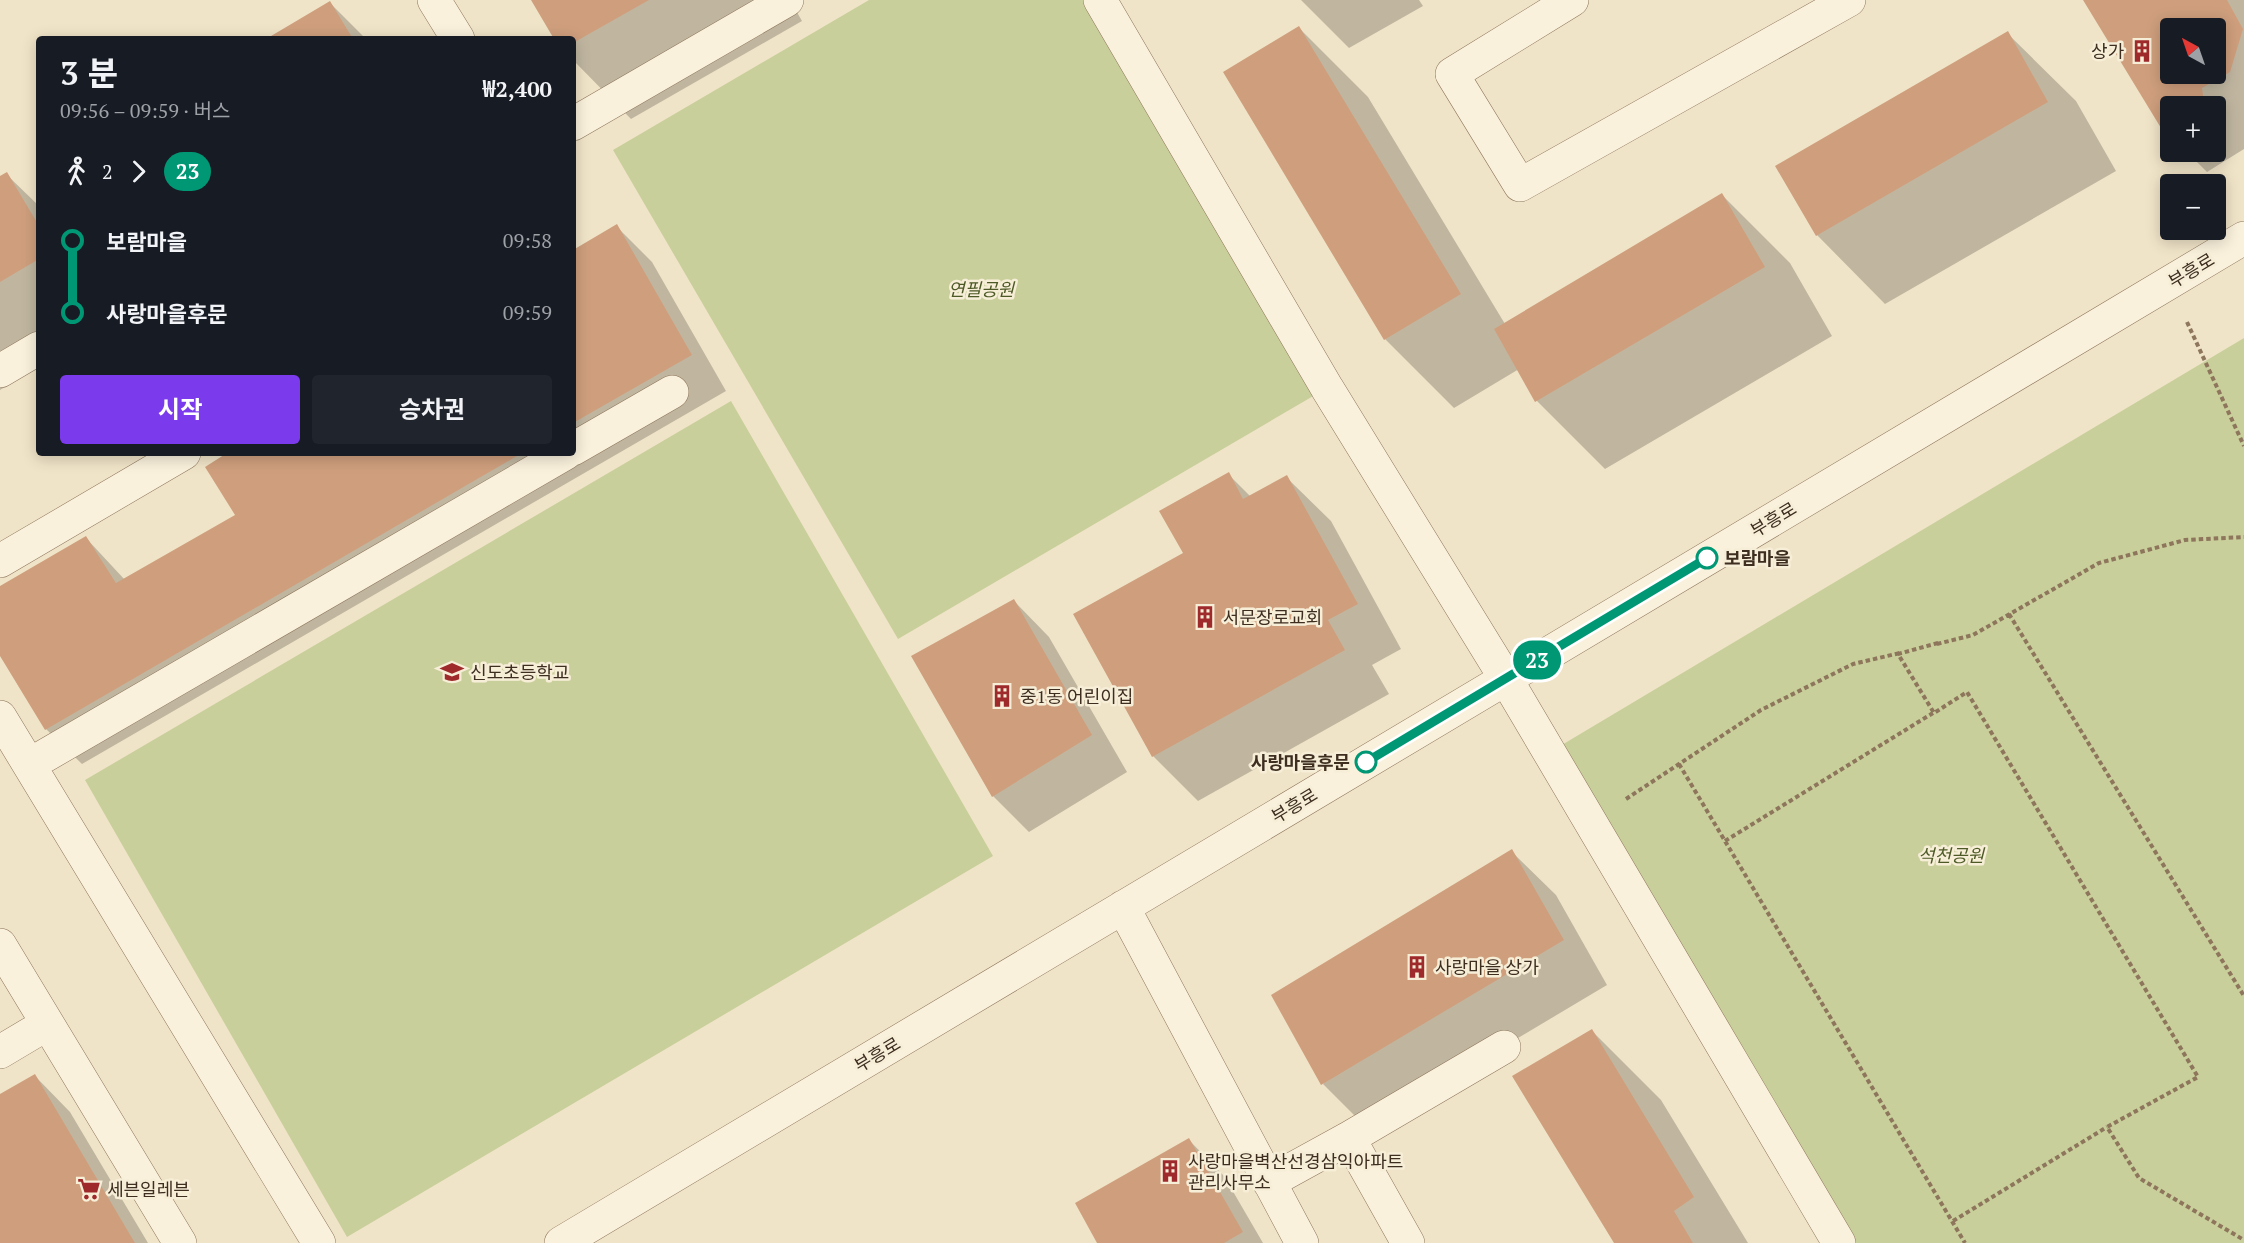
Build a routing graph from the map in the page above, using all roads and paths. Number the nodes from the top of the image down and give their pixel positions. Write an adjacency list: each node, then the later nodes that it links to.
1 (435, 0): 6 (street)
2 (787, 0): 7 (street)
3 (1100, 0): 21 (street)
4 (1572, 0): 5 (street)
5 (1849, 0)
6 (456, 36)
7 (576, 121)
8 (2244, 238): 9 (street, 부흥로)
9 (2169, 283): 13 (path); 21 (street, 부흥로)
10 (36, 350): 11 (street)
11 (0, 371)
12 (672, 392): 14 (street)
13 (2244, 446)
14 (576, 447)
15 (179, 456): 18 (street)
16 (561, 456): 25 (street)
17 (2244, 537): 19 (path)
18 (0, 561)
19 (2009, 614): 20 (path); 30 (path)
20 (1898, 654): 22 (path); 24 (path)
21 (1506, 679): 26 (street); 28 (street, 부흥로)
22 (1934, 713): 27 (path); 34 (path)
23 (0, 717): 25 (street)
24 (1679, 764): 26 (path); 27 (path)
25 (28, 765): 40 (street)
26 (1590, 823): 44 (street)
27 (1725, 841): 37 (path)
28 (1123, 907): 36 (street); 41 (street, 부흥로)
29 (0, 945): 31 (street)
30 (2244, 996)
31 (46, 1024): 33 (street); 39 (street)
32 (1504, 1047): 35 (street)
33 (0, 1052)
34 (2108, 1127): 37 (path); 38 (path)
35 (1349, 1138): 36 (street); 43 (street)
36 (1269, 1182): 42 (street)
37 (1953, 1221): 45 (path)
38 (2244, 1240)
39 (180, 1243)
40 (319, 1243)
41 (561, 1243)
42 (1302, 1243)
43 (1408, 1243)
44 (1839, 1243)
45 (1965, 1243)

